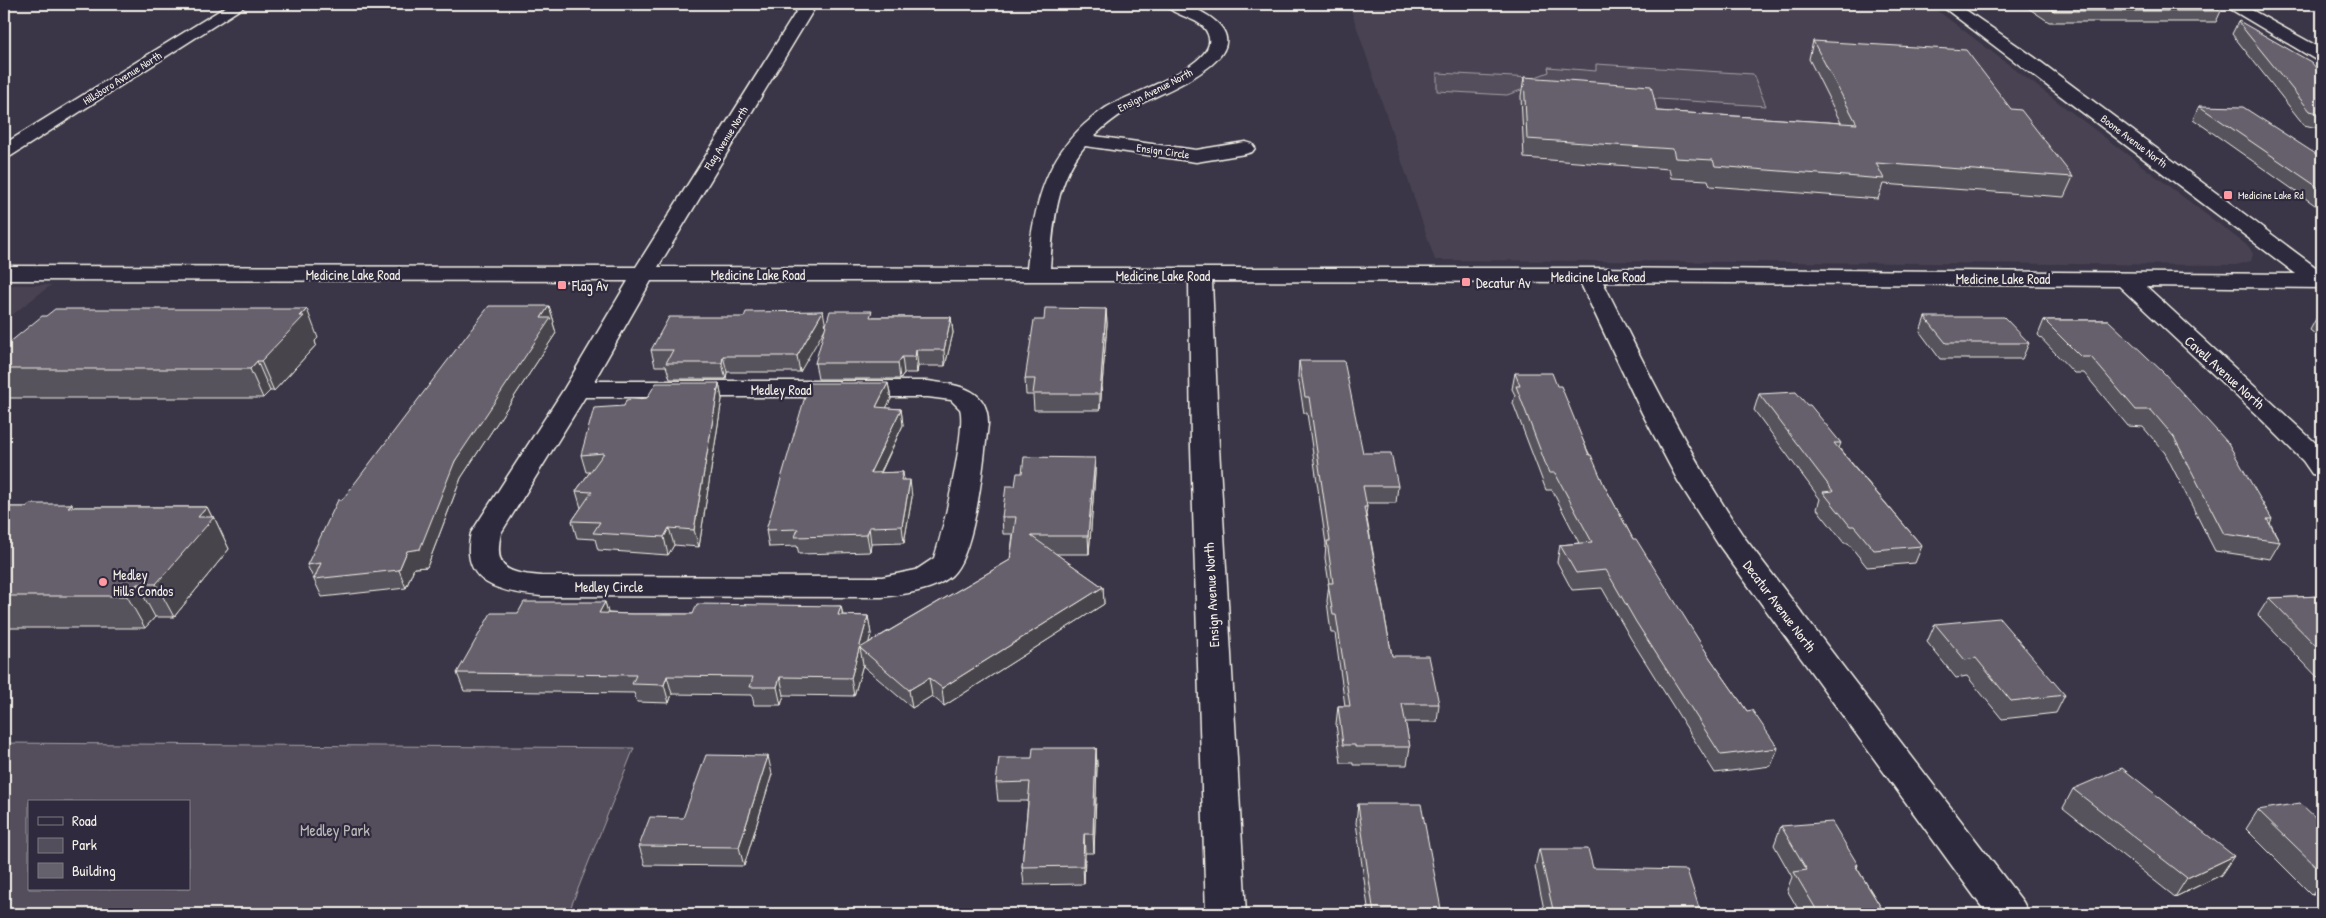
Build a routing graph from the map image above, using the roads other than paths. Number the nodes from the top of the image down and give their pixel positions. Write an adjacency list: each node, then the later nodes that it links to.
1 (240, 4): 9 (street, Hillsboro Avenue North)
2 (809, 4): 11 (street, Flag Avenue North)
3 (1173, 4): 7 (street, Ensign Avenue North)
4 (1947, 4): 16 (street, Boone Avenue North)
5 (2230, 4): 6 (street)
6 (2322, 56)
7 (1080, 140): 8 (street, Ensign Circle); 13 (street, Ensign Avenue North)
8 (1245, 148)
9 (4, 152)
10 (4, 272): 11 (street, Medicine Lake Road)
11 (644, 274): 13 (street, Medicine Lake Road); 17 (street, Medley Circle)
12 (1200, 275): 13 (street, Medicine Lake Road); 14 (street, Medicine Lake Road); 20 (street, Ensign Avenue North)
13 (1038, 276)
14 (1588, 276): 15 (street, Medicine Lake Road); 21 (street, Decatur Avenue North)
15 (2125, 279): 16 (street, Medicine Lake Road); 19 (street, Cavell Avenue North)
16 (2321, 281)
17 (577, 389): 18 (street, Medley Road); 18 (street, Medley Circle)
18 (971, 445)
19 (2322, 468)
20 (1226, 914)
21 (2009, 914)

